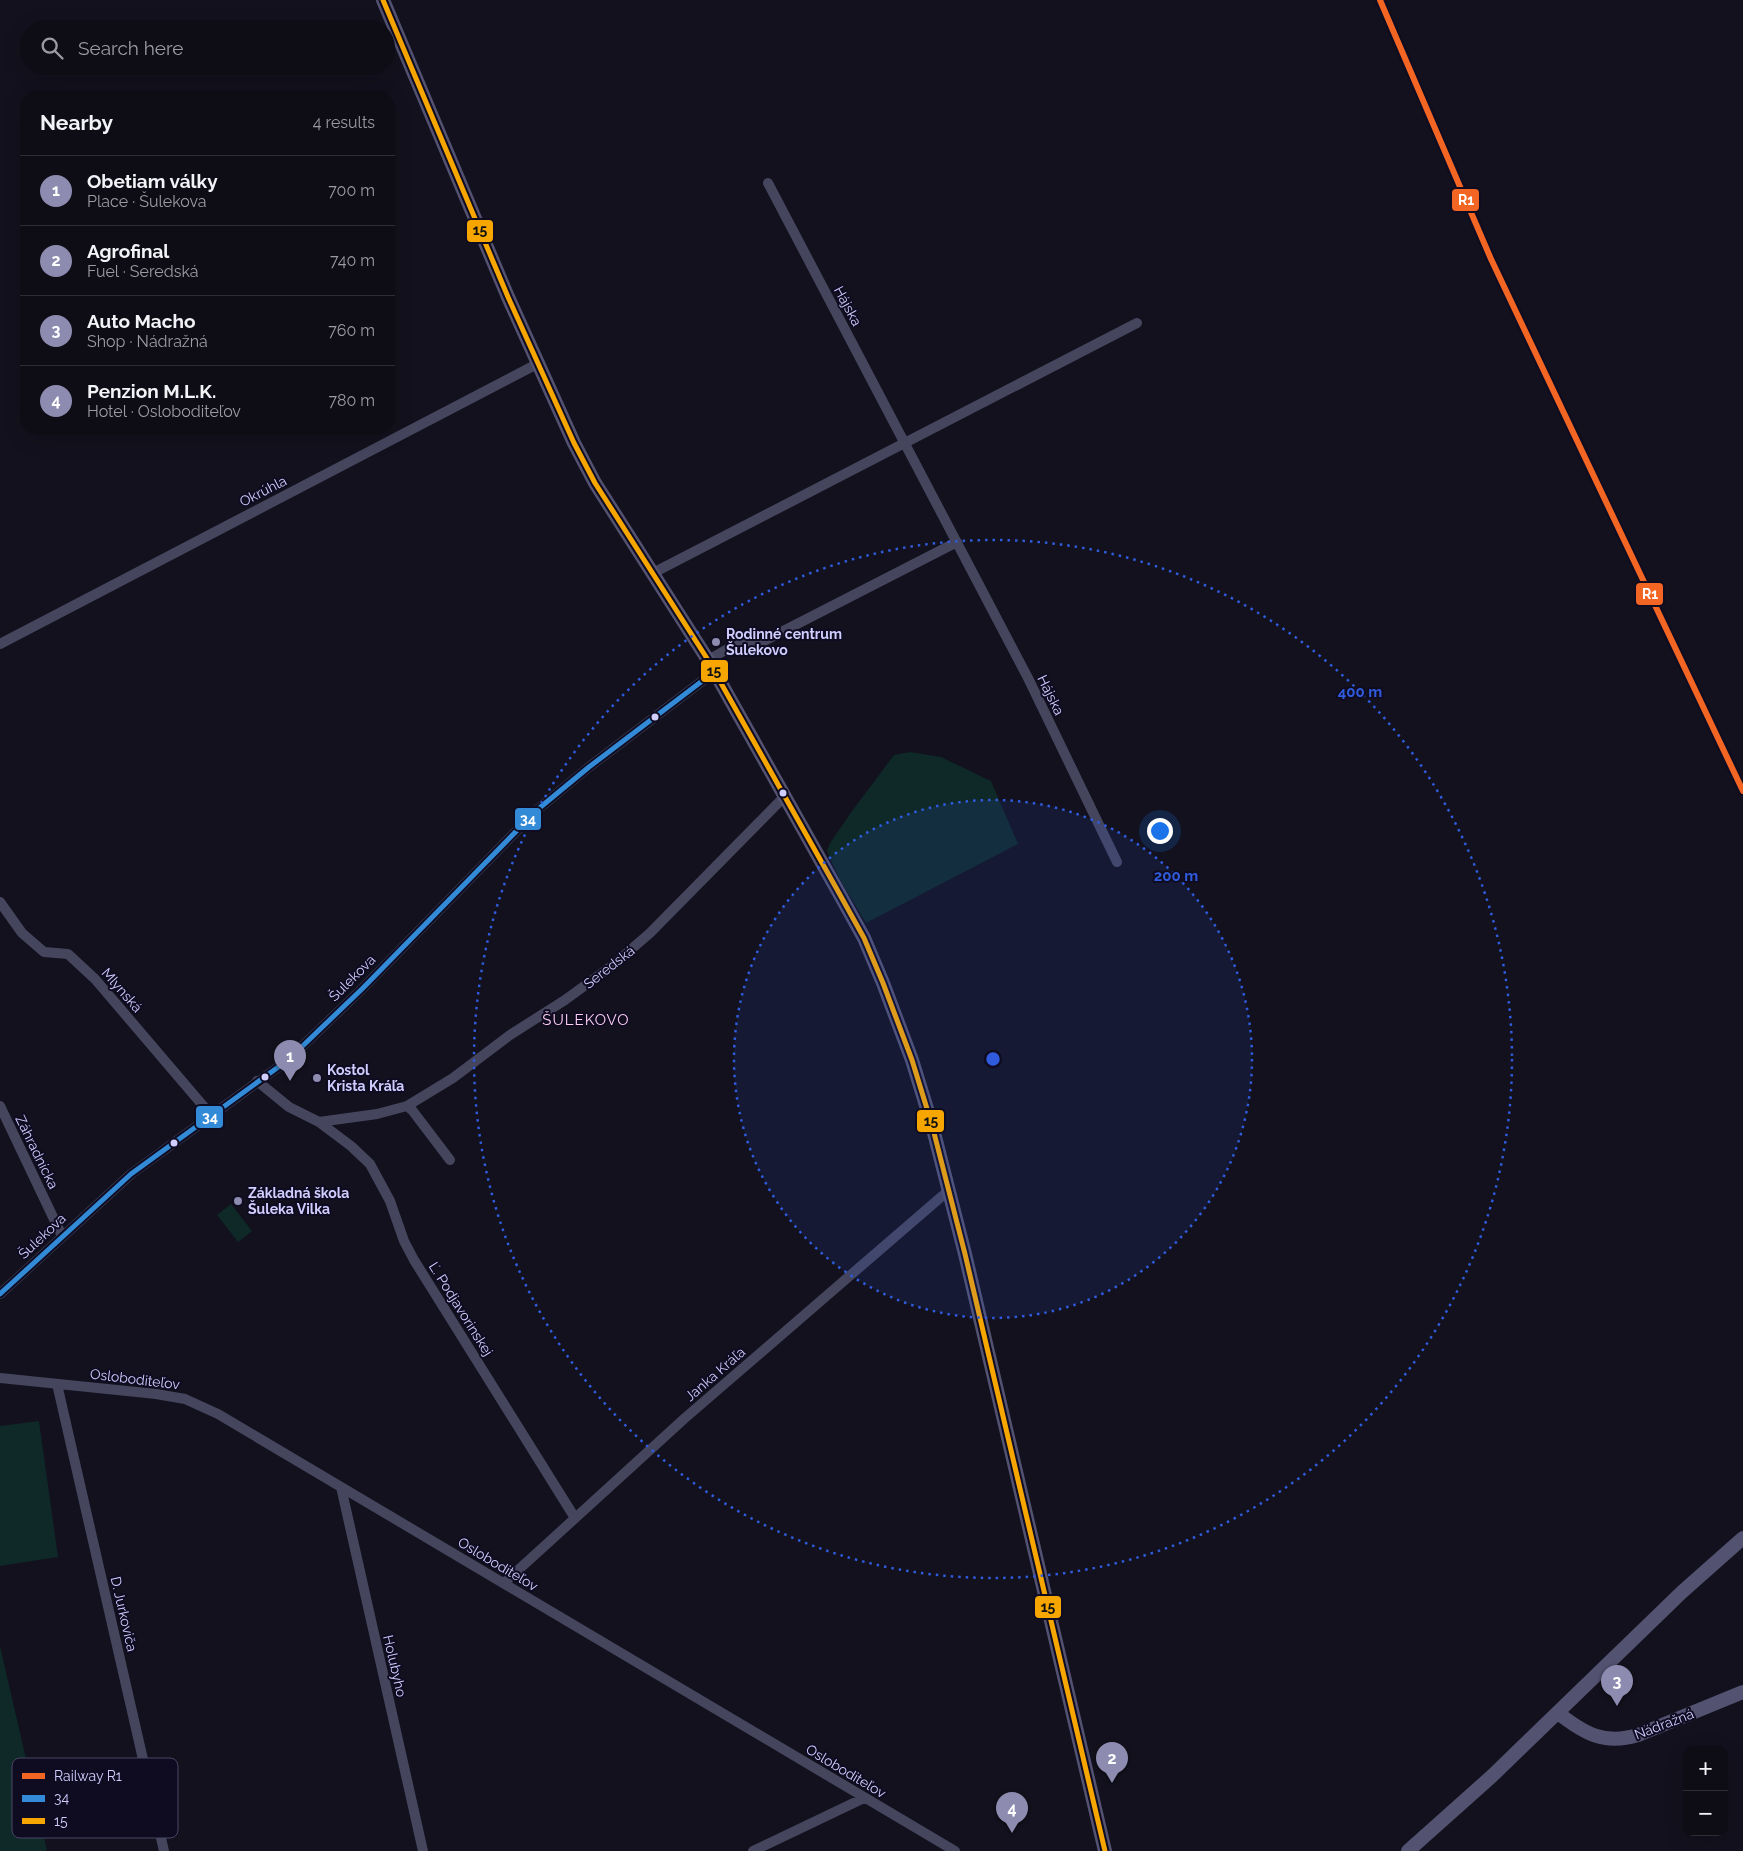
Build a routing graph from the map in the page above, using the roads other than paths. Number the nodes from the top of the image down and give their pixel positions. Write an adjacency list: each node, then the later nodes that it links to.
1 (383, 0): 2 (street)
2 (391, 20)
3 (395, 28): 6 (street)
4 (768, 183): 7 (street, Hájska)
5 (1137, 323): 7 (street)
6 (539, 364): 9 (street); 10 (street, Okrúhla)
7 (904, 442): 8 (street, Hájska); 9 (street)
8 (957, 542): 11 (street); 13 (street, Hájska)
9 (653, 573): 11 (street)
10 (0, 644)
11 (711, 666): 12 (street); 15 (street, Šulekova)
12 (785, 796): 17 (street, Seredská); 21 (street)
13 (1117, 862)
14 (0, 902): 18 (street, Mlynská)
15 (257, 1081): 18 (street, Šulekova); 19 (street, Ľ. Podjavorinskej)
16 (0, 1106): 22 (street, Záhradnícka)
17 (407, 1106): 19 (street); 20 (street)
18 (211, 1115): 22 (street, Šulekova)
19 (319, 1122): 27 (street, Ľ. Podjavorinskej)
20 (450, 1160)
21 (948, 1191): 27 (street, Janka Kráľa); 39 (street)
22 (62, 1236): 23 (street, Šulekova)
23 (0, 1294)
24 (0, 1378): 25 (street, Osloboditeľov)
25 (57, 1384): 26 (street, Osloboditeľov); 32 (street, D. Jurkoviča)
26 (341, 1487): 29 (street, Osloboditeľov); 36 (street, Holubyho)
27 (575, 1518): 29 (street, Janka Kráľa)
28 (1743, 1538): 31 (street)
29 (504, 1583): 33 (street, Osloboditeľov)
30 (1743, 1692): 31 (street, Nádražná)
31 (1558, 1713): 40 (street)
32 (143, 1758)
33 (864, 1798): 37 (street); 38 (street, Osloboditeľov)
34 (161, 1838): 35 (street, D. Jurkoviča)
35 (164, 1851)
36 (423, 1851)
37 (752, 1851)
38 (954, 1851)
39 (1105, 1851)
40 (1408, 1851)

